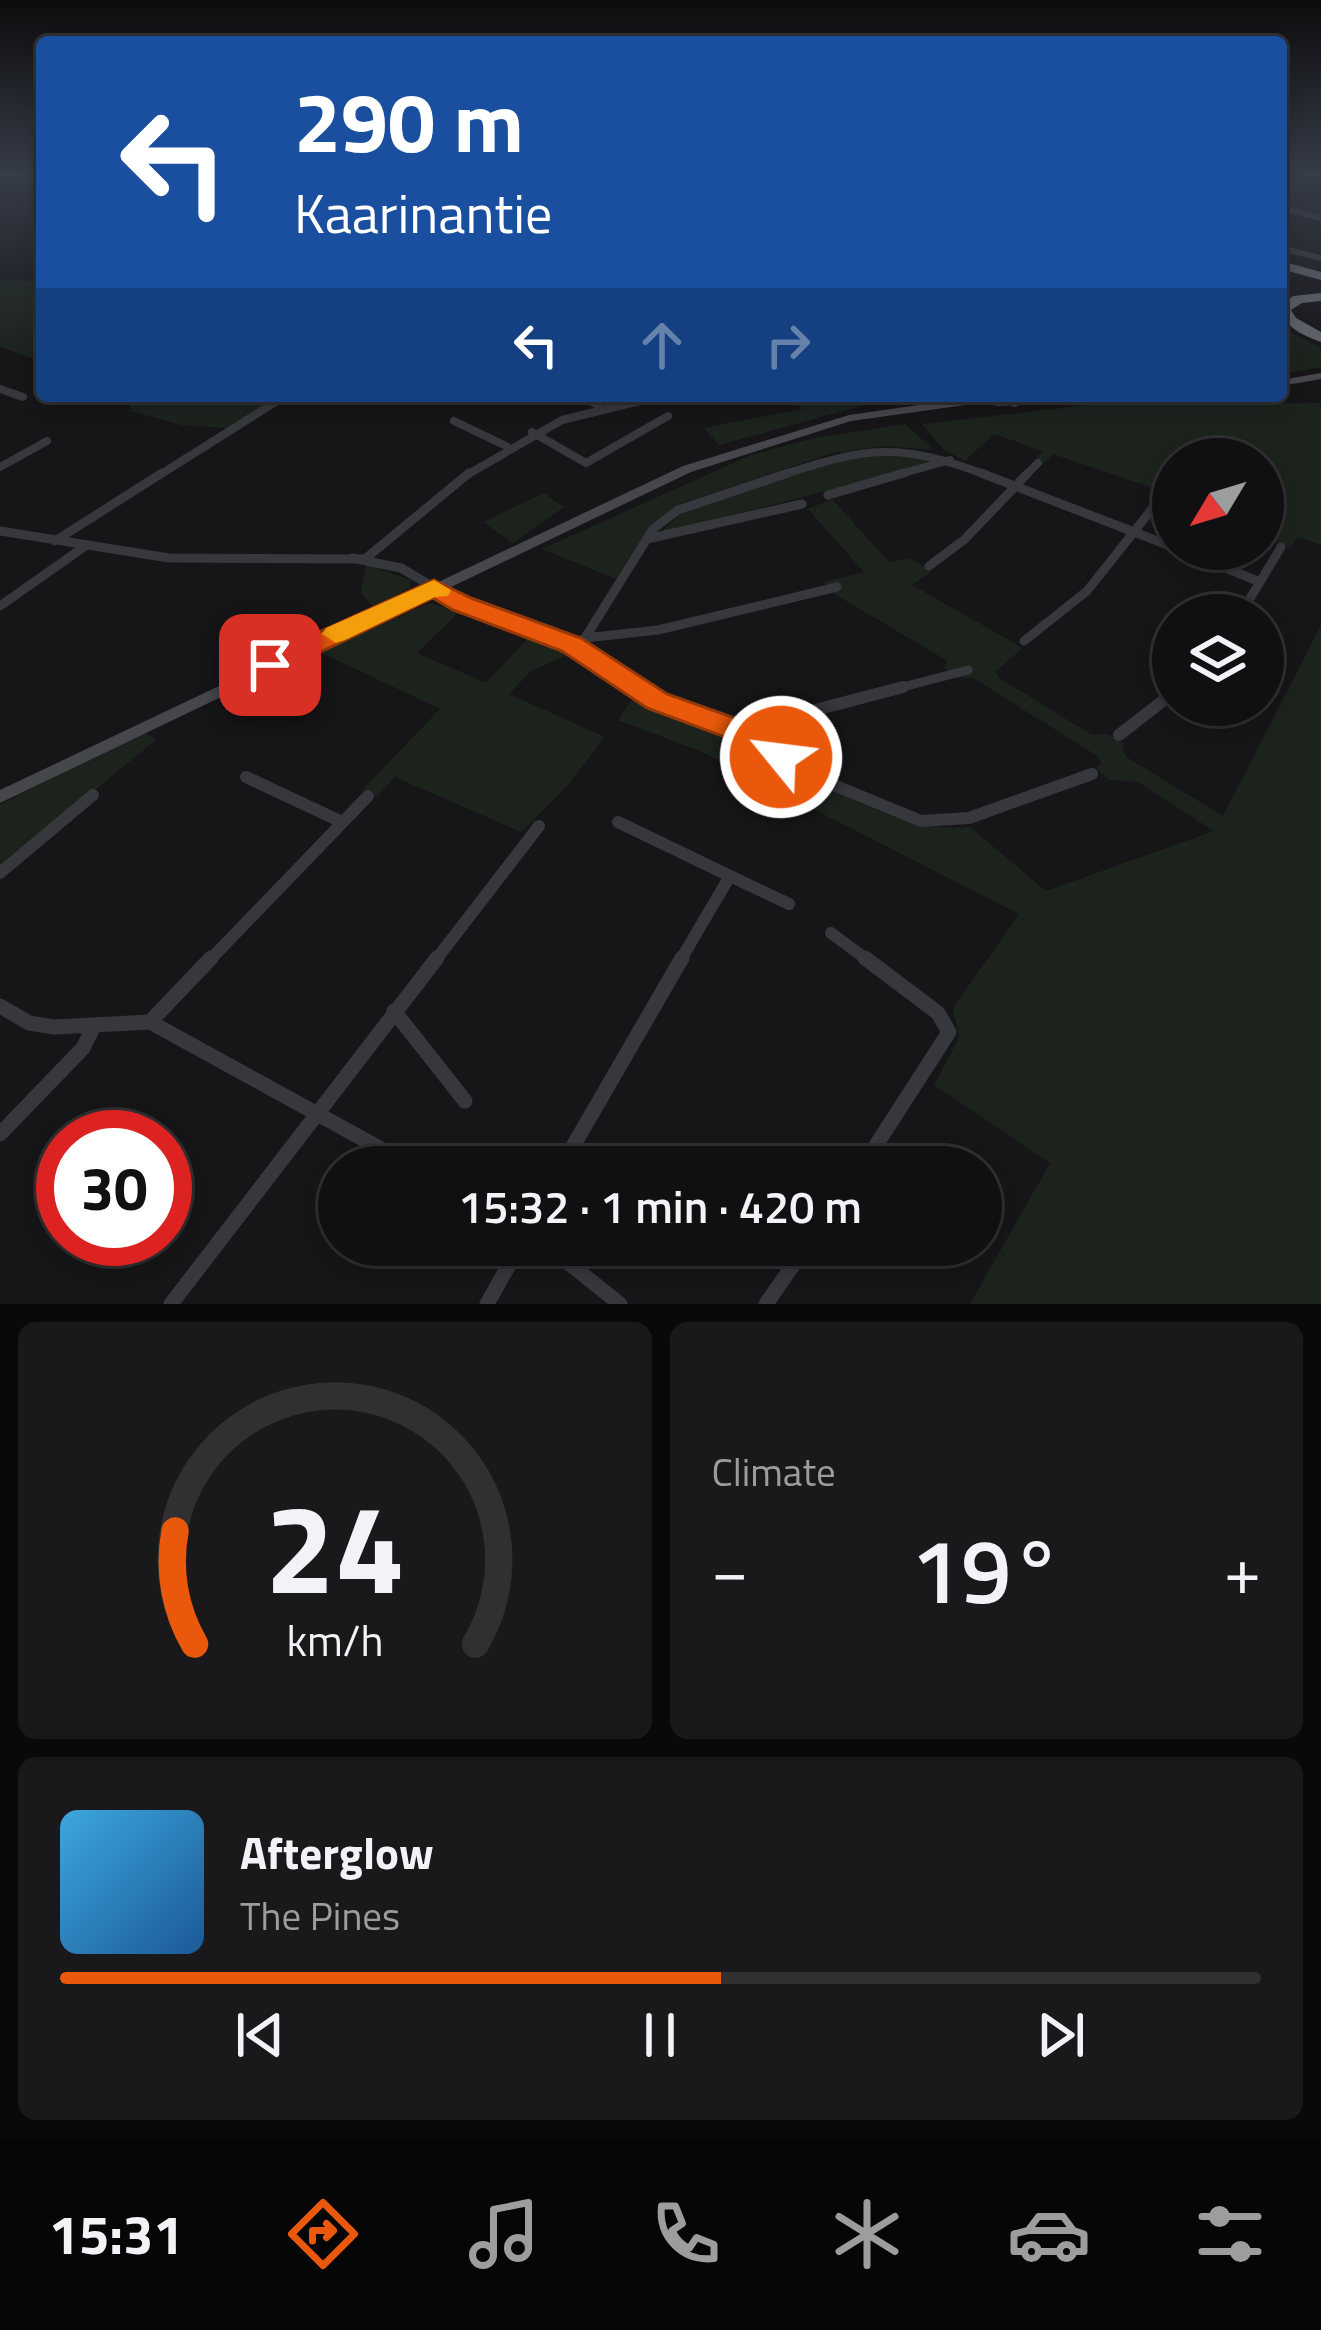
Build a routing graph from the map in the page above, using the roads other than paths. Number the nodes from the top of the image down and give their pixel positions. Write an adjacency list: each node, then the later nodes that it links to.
1 (1287, 250): 2 (street)
2 (1321, 262): 3 (highway)
3 (1287, 265)
4 (1287, 267): 5 (highway)
5 (1321, 279)
6 (1321, 297): 7 (highway)
7 (1287, 309)
8 (1287, 315): 10 (highway)
9 (1287, 327): 10 (highway)
10 (1321, 342)
11 (1321, 374): 12 (main road)
12 (1287, 379)
13 (0, 389): 14 (street)
14 (23, 397)
15 (275, 402): 36 (street)
16 (592, 402): 19 (street)
17 (619, 402): 19 (street)
18 (969, 402): 44 (main road)
19 (598, 405): 22 (street)
20 (668, 416): 22 (street)
21 (454, 421): 24 (street)
22 (532, 432): 24 (street)
23 (47, 441): 27 (street)
24 (506, 446): 38 (street)
25 (950, 460): 28 (street); 29 (street); 34 (street)
26 (1037, 464): 28 (street)
27 (0, 467)
28 (1017, 485): 33 (street); 39 (street)
29 (828, 495)
30 (802, 504): 34 (street)
31 (1152, 509): 33 (street)
32 (0, 531): 36 (street)
33 (1134, 531): 35 (street); 48 (street)
34 (647, 538): 47 (street)
35 (1152, 538)
36 (55, 541): 37 (street)
37 (84, 547): 38 (street); 46 (street)
38 (352, 558): 44 (street)
39 (929, 566)
40 (1230, 570): 42 (street)
41 (1267, 570): 42 (street)
42 (1260, 582): 45 (street)
43 (837, 586): 47 (street)
44 (434, 587): 49 (street); 56 (main road)
45 (1253, 594)
46 (0, 605)
47 (585, 638): 49 (street)
48 (1024, 641)
49 (572, 645): 52 (street)
50 (968, 670): 52 (street)
51 (1152, 709): 53 (street)
52 (739, 730): 54 (street)
53 (1119, 735)
54 (1092, 774)
55 (246, 778): 59 (street)
56 (0, 793)
57 (93, 795): 62 (street)
58 (368, 796): 59 (street)
59 (342, 822): 68 (street)
60 (618, 823): 63 (street)
61 (538, 826): 67 (street)
62 (0, 873)
63 (730, 876): 64 (street); 74 (street)
64 (789, 904)
65 (831, 933): 75 (street)
66 (0, 1006): 69 (street)
67 (394, 1011): 70 (street); 71 (street)
68 (150, 1022): 69 (street); 71 (street)
69 (94, 1026): 72 (street)
70 (465, 1101)
71 (319, 1113): 73 (street); 79 (street)
72 (0, 1134)
73 (377, 1146)
74 (573, 1146)
75 (876, 1146)
76 (509, 1266): 80 (street)
77 (572, 1266): 81 (street)
78 (792, 1266): 82 (street)
79 (170, 1304)
80 (488, 1304)
81 (620, 1304)
82 (766, 1304)

